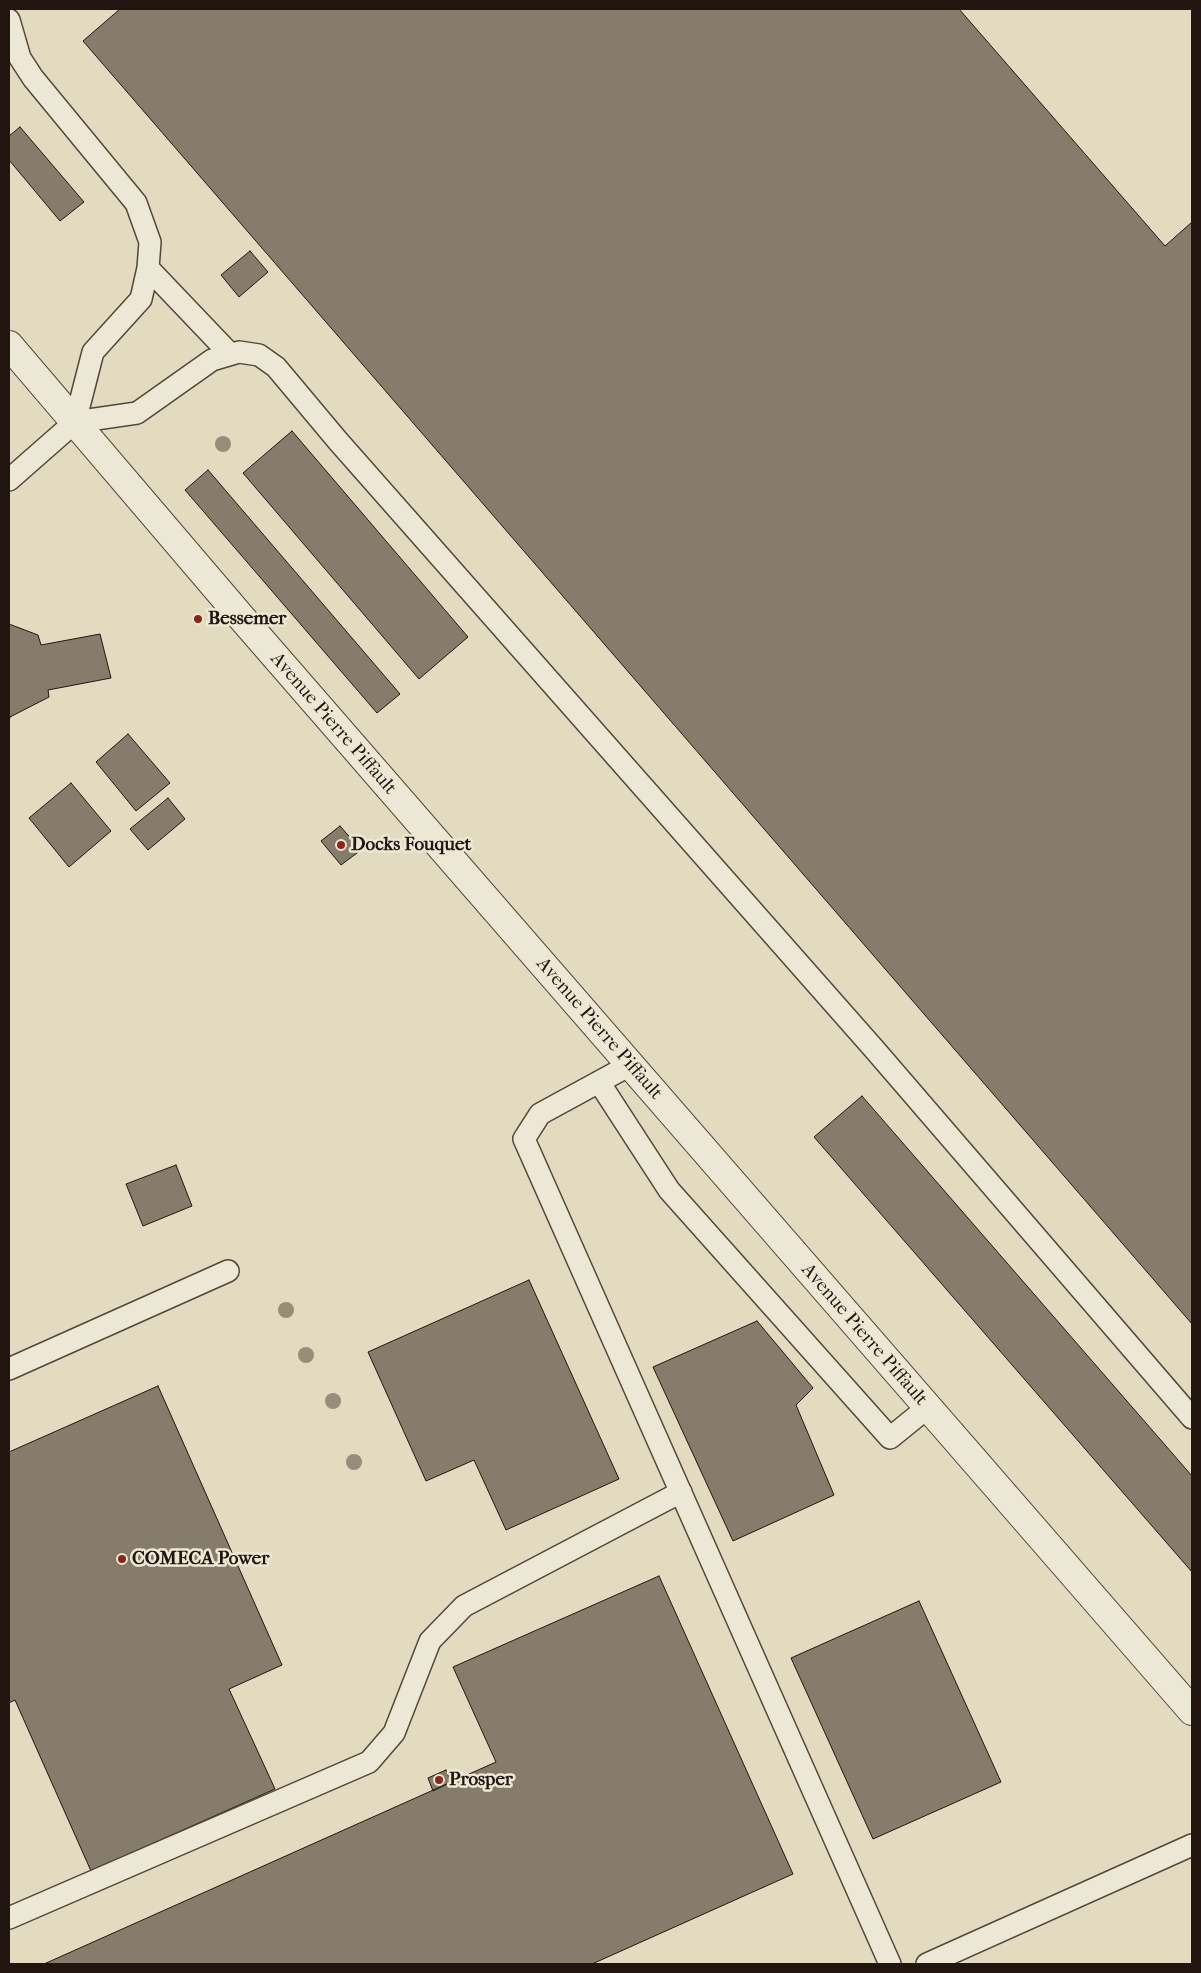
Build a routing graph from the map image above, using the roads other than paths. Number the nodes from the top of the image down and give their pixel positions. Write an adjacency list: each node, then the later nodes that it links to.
1 (9, 20): 2 (lane)
2 (148, 268): 4 (lane); 5 (lane)
3 (9, 345): 5 (street, Avenue Pierre Piffault)
4 (230, 354): 5 (lane); 12 (lane)
5 (76, 422): 6 (lane); 7 (street, Avenue Pierre Piffault)
6 (9, 480)
7 (630, 1065): 8 (lane); 11 (street, Avenue Pierre Piffault)
8 (599, 1082): 11 (lane); 13 (lane)
9 (228, 1271): 10 (lane)
10 (9, 1369)
11 (927, 1408): 14 (street, Avenue Pierre Piffault)
12 (1192, 1418)
13 (681, 1492): 16 (lane); 17 (lane)
14 (1192, 1711)
15 (1192, 1845): 18 (lane)
16 (9, 1918)
17 (890, 1964)
18 (927, 1964)

